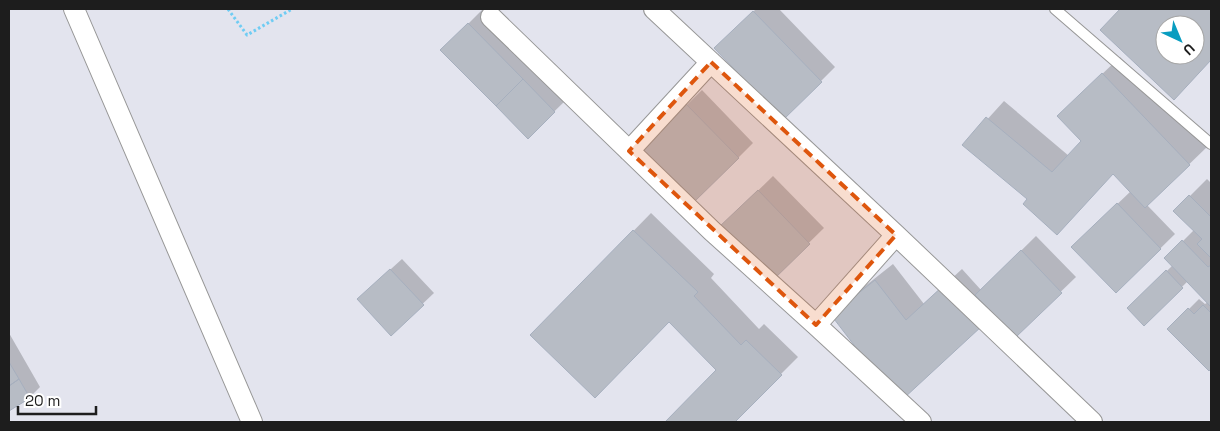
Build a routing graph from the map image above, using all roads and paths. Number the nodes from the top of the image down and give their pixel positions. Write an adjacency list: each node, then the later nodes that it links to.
1 (74, 9): 12 (street)
2 (228, 9): 3 (path)
3 (292, 9)
4 (654, 9): 7 (street)
5 (1055, 9): 8 (lane)
6 (491, 18): 9 (street)
7 (711, 62): 9 (street); 10 (street)
8 (1211, 144)
9 (629, 151): 11 (street)
10 (896, 235): 11 (street); 14 (street)
11 (816, 325): 13 (street)
12 (252, 422)
13 (921, 422)
14 (1092, 422)

